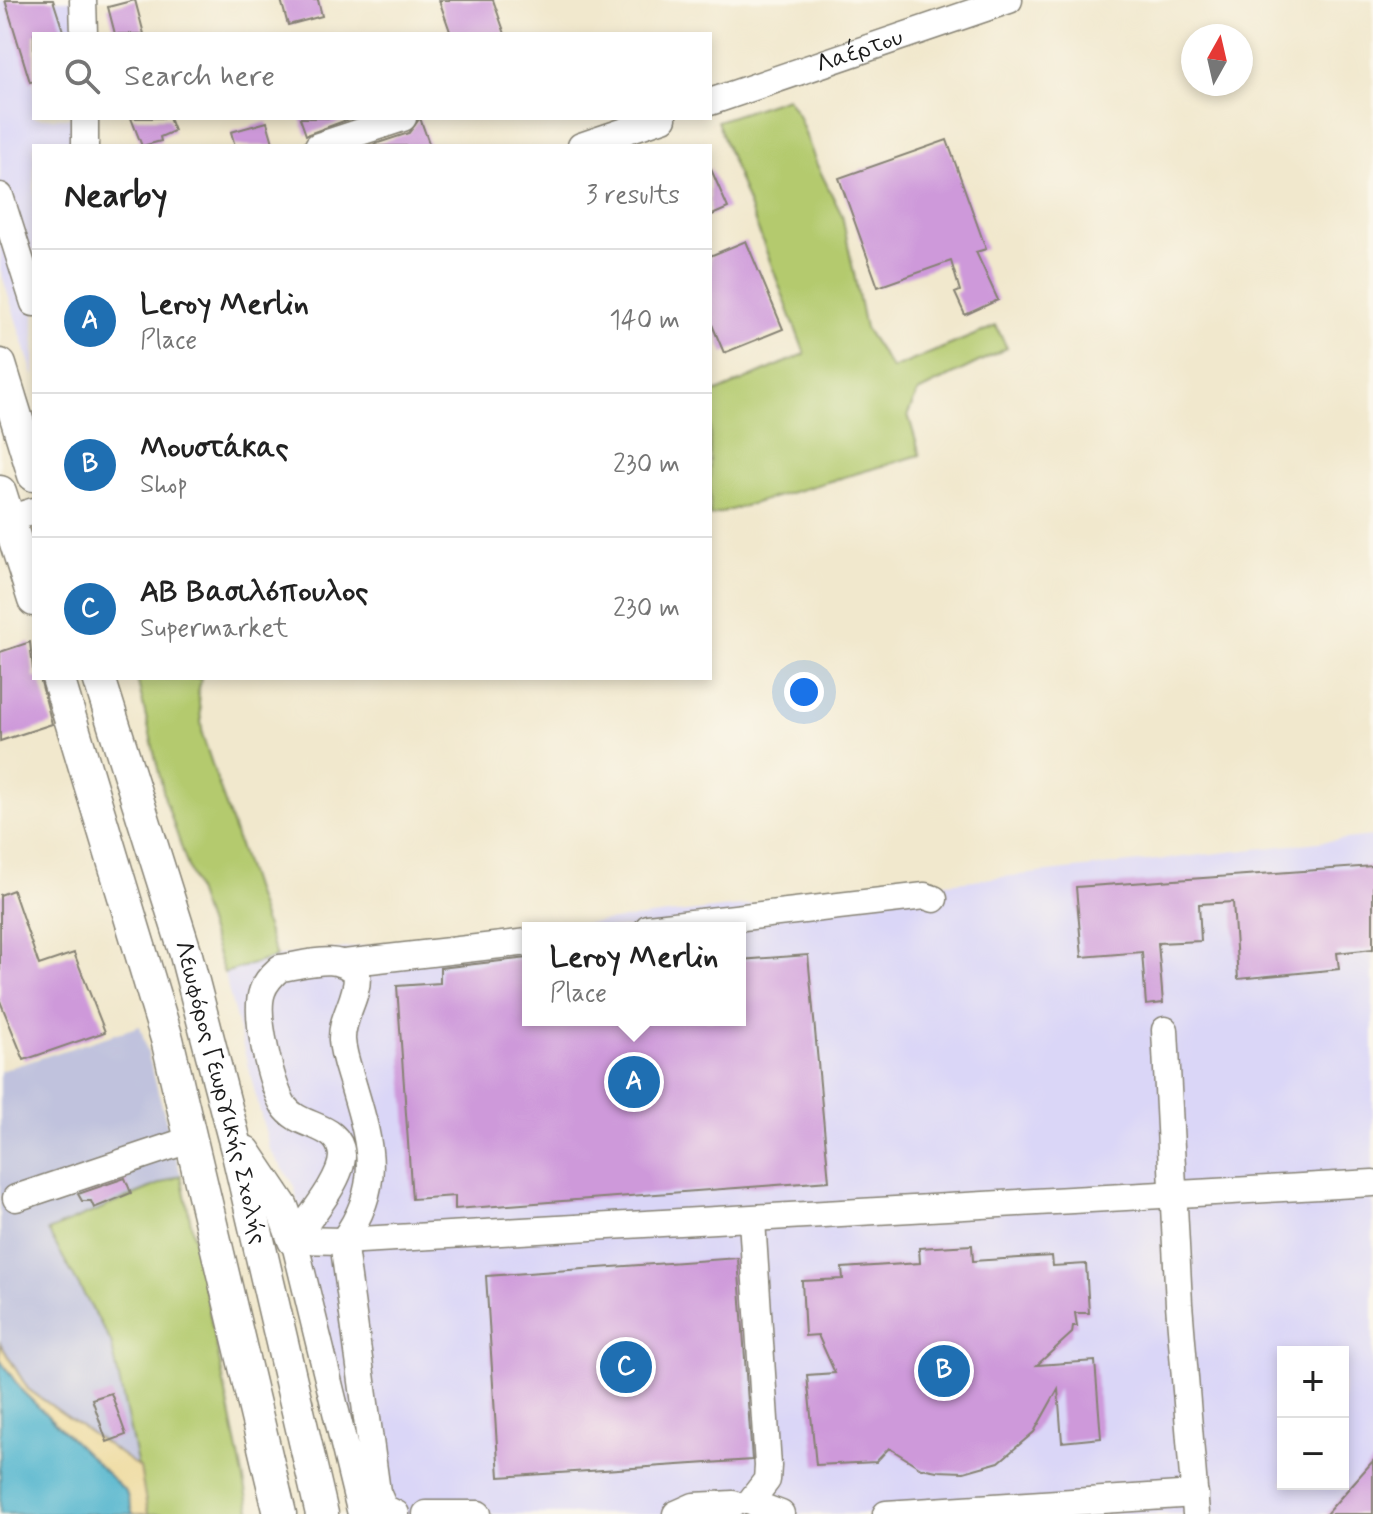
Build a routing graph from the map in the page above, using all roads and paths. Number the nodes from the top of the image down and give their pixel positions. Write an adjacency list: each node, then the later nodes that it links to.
1 (83, 0): 4 (street)
2 (1009, 0): 3 (street, Λαέρτου)
3 (949, 10): 5 (street, Λαέρτου)
4 (84, 32)
5 (712, 101)
6 (85, 120): 9 (street)
7 (397, 120): 10 (street)
8 (657, 120): 11 (street)
9 (85, 144)
10 (324, 144)
11 (587, 144)
12 (0, 196): 13 (street)
13 (32, 297)
14 (0, 365): 15 (main road)
15 (32, 469)
16 (32, 489): 17 (street)
17 (10, 518): 18 (main road)
18 (32, 593)
19 (59, 680): 27 (main road, Λεωφόρος Γεωργικής Σχολής)
20 (100, 680): 26 (main road, Λεωφόρος Γεωργικής Σχολής)
21 (934, 899): 22 (street)
22 (700, 922)
23 (522, 943): 24 (street)
24 (344, 963): 32 (street); 33 (street)
25 (1165, 1030): 29 (street)
26 (230, 1121): 32 (main road); 37 (main road, Λεωφόρος Γεωργικής Σχολής)
27 (192, 1139): 30 (street); 36 (main road, Λεωφόρος Γεωργικής Σχολής)
28 (1373, 1183): 29 (street)
29 (1173, 1195): 31 (street); 34 (street)
30 (16, 1198)
31 (752, 1220): 33 (street); 35 (street)
32 (294, 1240): 33 (street); 38 (street)
33 (343, 1241): 39 (street)
34 (1195, 1504): 43 (street)
35 (751, 1509): 42 (street)
36 (280, 1514)
37 (322, 1514)
38 (361, 1514)
39 (396, 1514)
40 (426, 1514): 41 (street)
41 (478, 1514)
42 (676, 1514)
43 (886, 1514)

